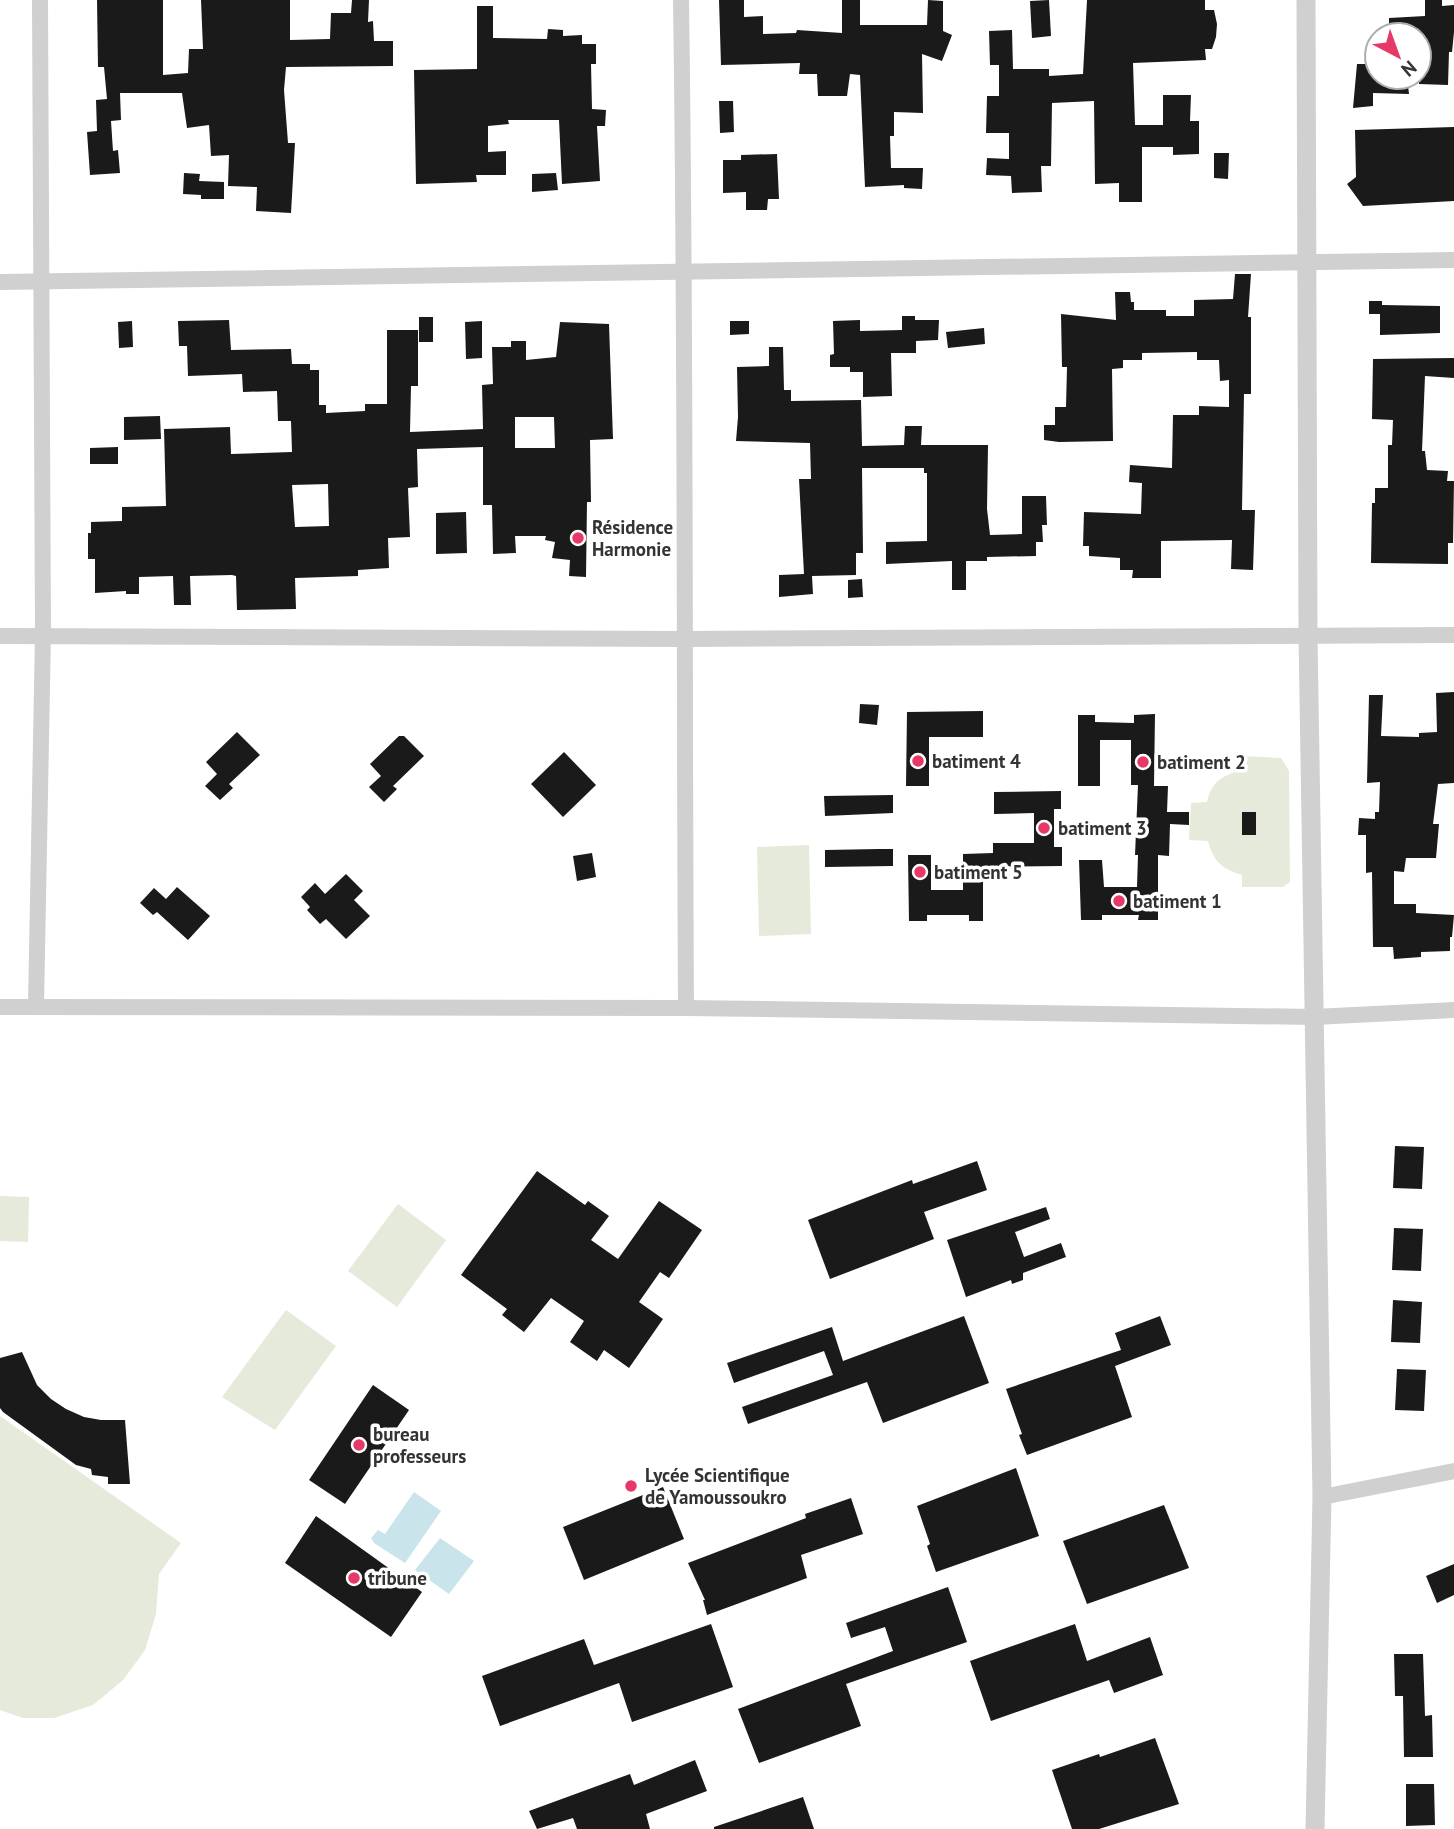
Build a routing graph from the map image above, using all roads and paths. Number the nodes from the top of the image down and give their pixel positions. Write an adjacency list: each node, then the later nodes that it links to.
1 (40, 0): 8 (street)
2 (681, 0): 6 (street)
3 (1306, 0): 5 (street)
4 (1454, 260): 5 (street)
5 (1307, 263): 6 (street); 12 (street)
6 (685, 272): 8 (street); 13 (street)
7 (0, 282): 8 (street)
8 (42, 282): 9 (street)
9 (43, 634): 11 (street); 13 (street); 14 (street)
10 (1454, 635): 12 (street)
11 (0, 636)
12 (1308, 636): 13 (street); 18 (street)
13 (683, 639): 16 (street)
14 (36, 1006): 15 (street); 16 (street)
15 (0, 1007)
16 (686, 1008): 18 (street)
17 (1454, 1010): 18 (street)
18 (1314, 1017): 20 (street)
19 (1454, 1471): 20 (street)
20 (1322, 1497): 21 (street)
21 (1315, 1829)

